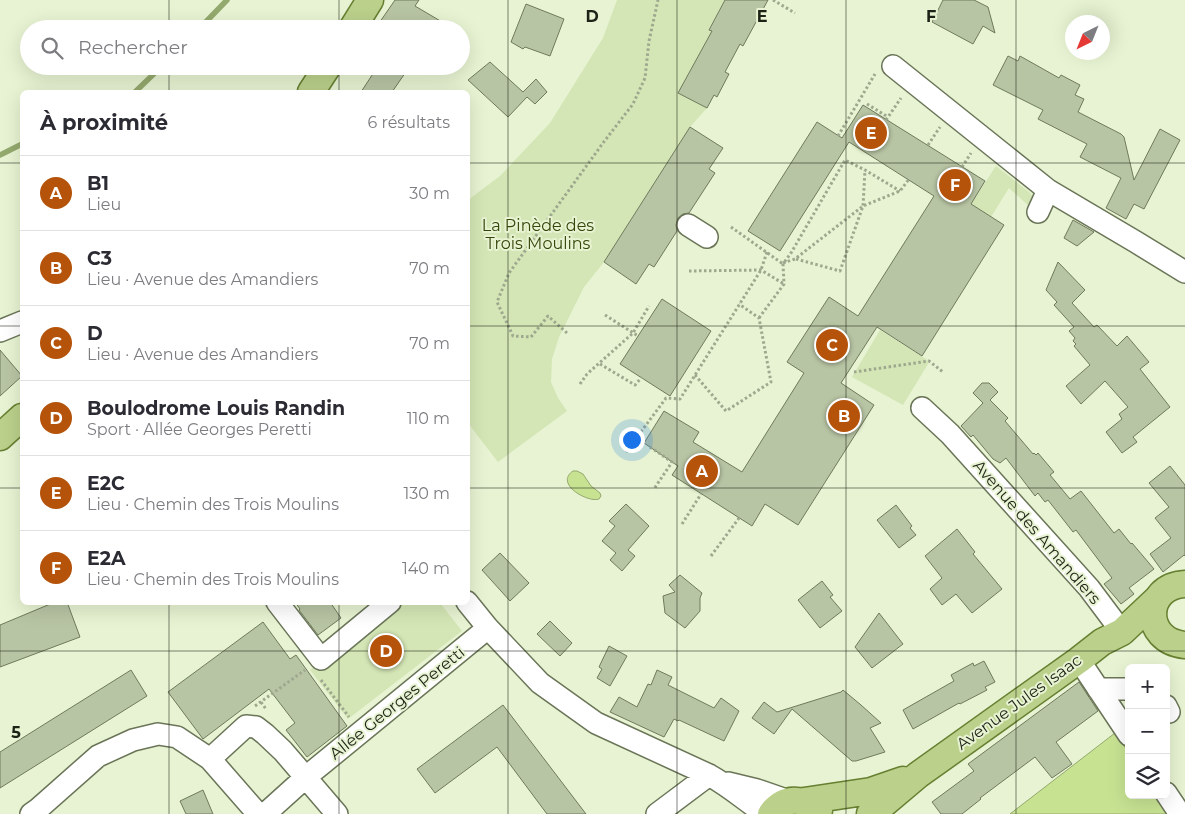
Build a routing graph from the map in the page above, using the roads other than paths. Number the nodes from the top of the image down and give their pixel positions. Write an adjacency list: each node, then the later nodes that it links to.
1 (370, 0): 2 (main road)
2 (358, 20)
3 (885, 70): 6 (street)
4 (322, 75): 5 (main road)
5 (312, 90)
6 (1048, 190): 7 (street); 10 (street)
7 (1038, 212)
8 (688, 225): 9 (street)
9 (707, 237)
10 (1185, 272)
11 (20, 323): 12 (street)
12 (0, 331)
13 (922, 408): 22 (street, Avenue des Amandiers)
14 (20, 419): 15 (main road)
15 (0, 437)
16 (1184, 583): 17 (main road, Avenue Jules Isaac)
17 (1156, 600): 22 (main road, Avenue Jules Isaac); 23 (main road)
18 (279, 605): 19 (street)
19 (386, 605)
20 (469, 605): 21 (street)
21 (488, 628): 31 (street, Allée Georges Peretti); 32 (street)
22 (1122, 632): 23 (main road); 25 (main road, Avenue Jules Isaac)
23 (1160, 634): 24 (main road)
24 (1185, 645)
25 (1078, 660): 26 (street); 30 (main road, Avenue Jules Isaac)
26 (1098, 689): 27 (street); 28 (street)
27 (1125, 689)
28 (1125, 729)
29 (210, 759): 31 (street); 35 (street); 36 (street)
30 (918, 775): 34 (main road, Avenue Jules Isaac); 41 (main road, Avenue Jules Isaac)
31 (306, 777): 37 (street, Allée Georges Peretti); 38 (street)
32 (715, 778): 34 (street); 39 (street); 40 (street)
33 (1170, 799): 42 (street)
34 (797, 808)
35 (31, 814)
36 (258, 814)
37 (265, 814)
38 (337, 814)
39 (657, 814)
40 (765, 814)
41 (870, 814)
42 (1180, 814)

